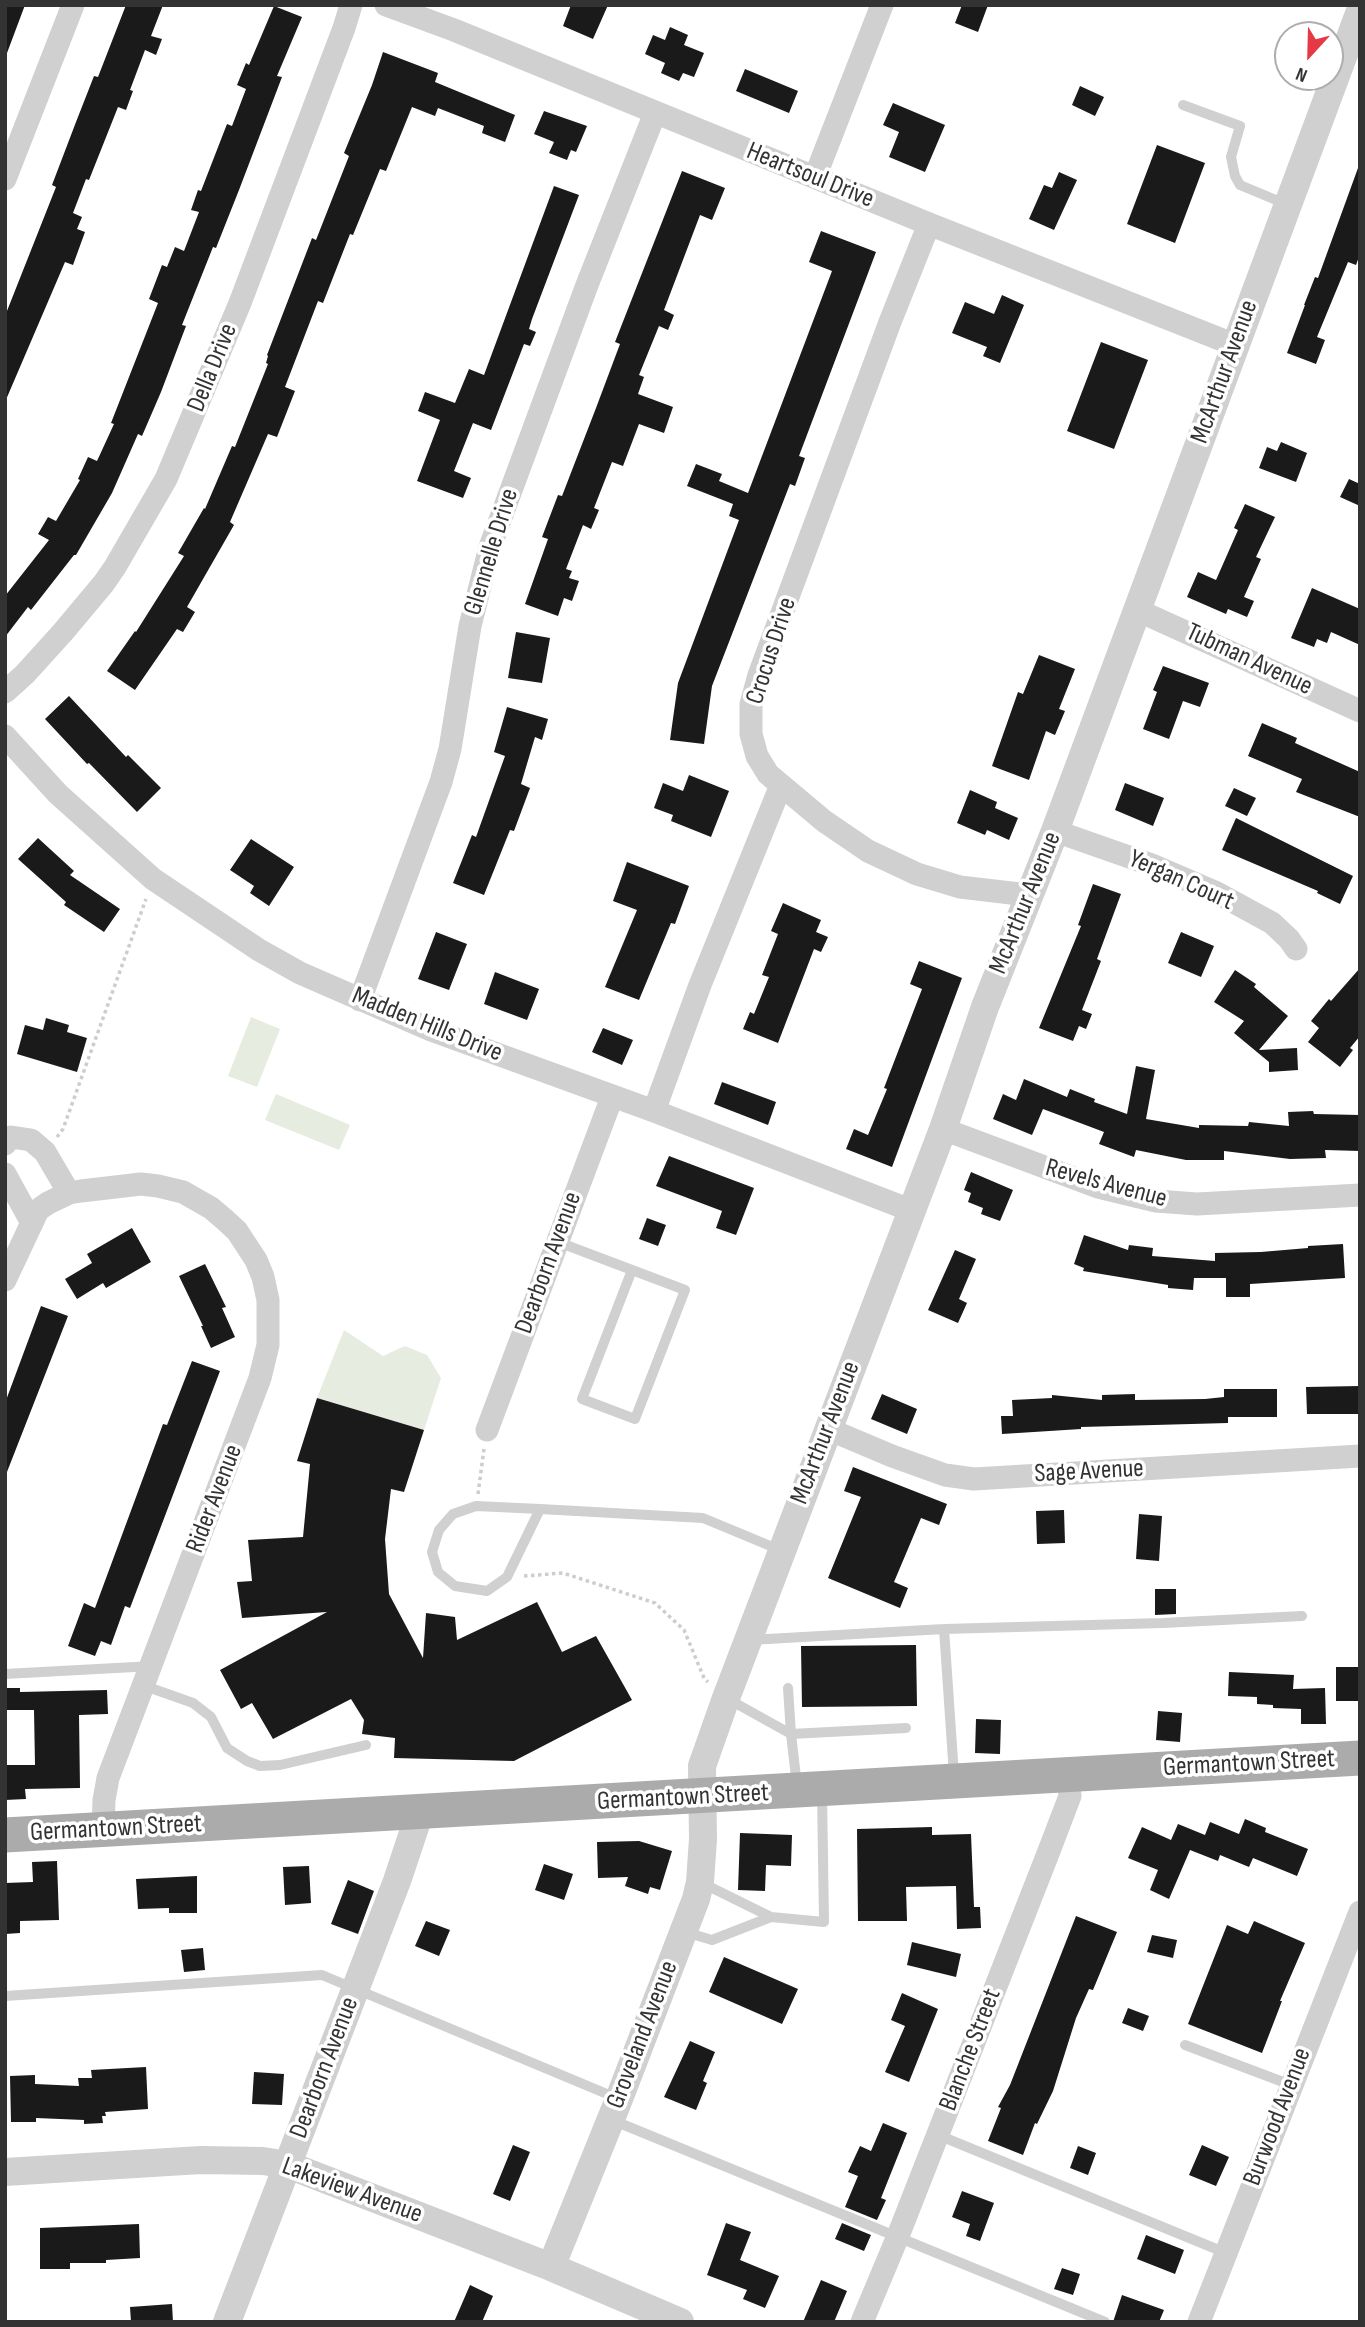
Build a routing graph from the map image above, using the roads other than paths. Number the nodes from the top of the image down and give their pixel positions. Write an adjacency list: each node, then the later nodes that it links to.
1 (73, 5): 9 (street)
2 (351, 5): 14 (street, Della Drive)
3 (386, 5): 7 (street, Heartsoul Drive)
4 (882, 5): 8 (street)
5 (1360, 11): 10 (street, McArthur Avenue)
6 (1183, 105): 10 (lane)
7 (655, 113): 8 (street, Heartsoul Drive); 21 (street, Glennelle Drive)
8 (815, 177): 11 (street, Heartsoul Drive)
9 (5, 179)
10 (1288, 205): 12 (street, McArthur Avenue)
11 (929, 224): 12 (street, Heartsoul Drive); 17 (street, Crocus Drive)
12 (1236, 345): 13 (street, McArthur Avenue)
13 (1137, 610): 15 (street, Tubman Avenue); 18 (street, McArthur Avenue)
14 (5, 692)
15 (1360, 711)
16 (5, 736): 21 (street, Madden Hills Drive)
17 (781, 785): 19 (street, Crocus Drive); 23 (street)
18 (1055, 831): 19 (street, McArthur Avenue); 20 (street, Yergan Court)
19 (1028, 895): 24 (street, McArthur Avenue)
20 (1296, 949)
21 (360, 1000): 22 (street, Madden Hills Drive)
22 (612, 1097): 23 (street, Madden Hills Drive); 31 (street, Dearborn Avenue)
23 (654, 1111): 29 (street, Madden Hills Drive)
24 (943, 1129): 28 (street, Revels Avenue); 29 (street, McArthur Avenue)
25 (5, 1144): 27 (street)
26 (5, 1174): 30 (street)
27 (69, 1193): 30 (street, Rider Avenue); 43 (street, Rider Avenue)
28 (1360, 1195)
29 (911, 1210): 34 (street, McArthur Avenue)
30 (32, 1223): 33 (street, Rider Avenue)
31 (558, 1242): 32 (lane); 35 (street, Dearborn Avenue)
32 (632, 1270): 32 (lane)
33 (5, 1280)
34 (828, 1429): 36 (street, Sage Avenue); 38 (street, McArthur Avenue)
35 (487, 1430)
36 (1360, 1456)
37 (540, 1509): 37 (lane); 38 (lane)
38 (781, 1550): 41 (street, McArthur Avenue)
39 (1302, 1616): 40 (lane)
40 (944, 1629): 41 (lane); 51 (lane)
41 (747, 1640): 45 (street, McArthur Avenue)
42 (5, 1674): 43 (lane)
43 (149, 1676): 48 (lane); 55 (street, Rider Avenue)
44 (788, 1688): 47 (lane)
45 (726, 1698): 47 (lane); 53 (street, McArthur Avenue)
46 (906, 1728): 47 (lane)
47 (791, 1734): 52 (lane)
48 (366, 1745)
49 (1360, 1758): 50 (main road, Germantown Street)
50 (1068, 1775): 51 (main road, Germantown Street); 66 (street, Blanche Street)
51 (954, 1782): 52 (main road, Germantown Street)
52 (810, 1790): 53 (main road, Germantown Street); 59 (lane)
53 (701, 1796): 54 (main road, Germantown Street); 57 (street, Groveland Avenue)
54 (420, 1812): 55 (main road, Germantown Street); 61 (street, Dearborn Avenue)
55 (103, 1830): 56 (main road, Germantown Street)
56 (5, 1835)
57 (700, 1882): 59 (lane); 60 (street, Groveland Avenue)
58 (1360, 1912): 64 (street, Burwood Avenue)
59 (771, 1917): 60 (lane)
60 (682, 1931): 65 (street, Groveland Avenue)
61 (355, 1989): 62 (lane); 65 (lane); 67 (street, Dearborn Avenue)
62 (5, 1996)
63 (1185, 2045): 64 (lane)
64 (1291, 2085): 70 (street, Burwood Avenue)
65 (615, 2109): 69 (lane); 71 (street, Groveland Avenue)
66 (938, 2135): 69 (street, Blanche Street); 70 (lane)
67 (288, 2165): 68 (street, Lakeview Avenue); 71 (street, Lakeview Avenue); 72 (street, Dearborn Avenue)
68 (5, 2172)
69 (898, 2236): 74 (street, Blanche Street); 75 (lane)
70 (1226, 2253): 76 (street, Burwood Avenue)
71 (551, 2267): 73 (street, Lakeview Avenue)
72 (227, 2322)
73 (680, 2322)
74 (862, 2322)
75 (1105, 2322)
76 (1199, 2322)

